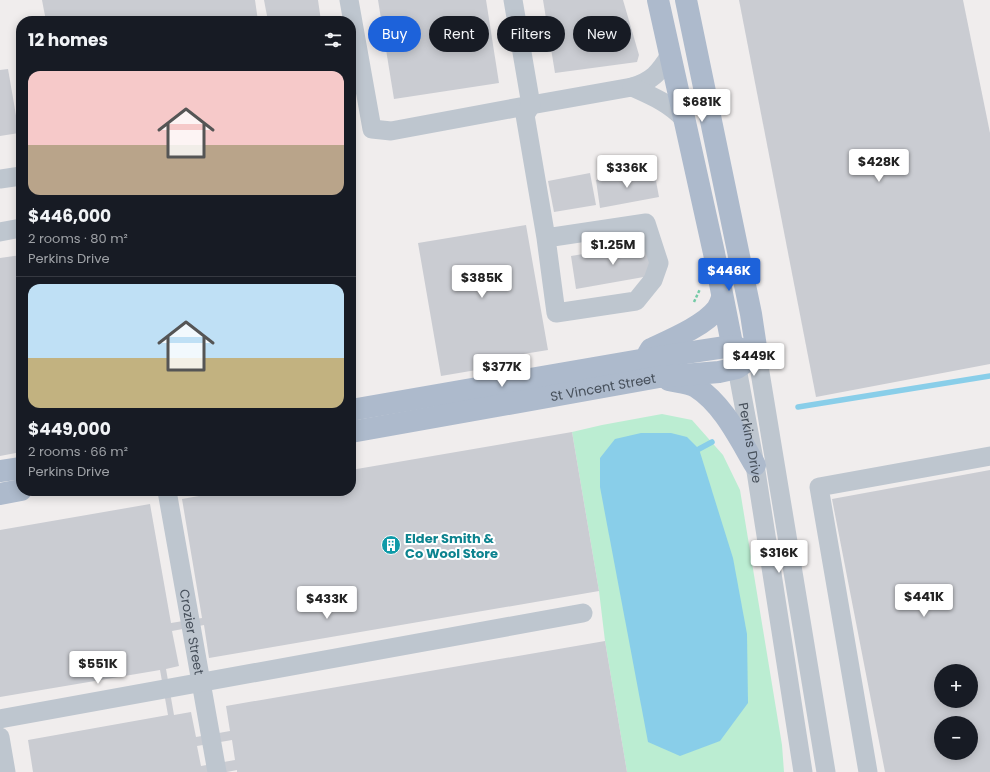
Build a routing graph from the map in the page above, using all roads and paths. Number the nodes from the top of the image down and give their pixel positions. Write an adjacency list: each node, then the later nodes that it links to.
1 (349, 0): 5 (street)
2 (514, 0): 9 (street)
3 (658, 0): 7 (main road, Perkins Drive)
4 (686, 0): 18 (main road, Perkins Drive)
5 (352, 16)
6 (356, 39): 9 (street)
7 (670, 55): 8 (street); 10 (main road, Perkins Drive)
8 (632, 87): 9 (street); 10 (street)
9 (531, 105): 15 (street)
10 (684, 119): 16 (main road, Perkins Drive)
11 (16, 177): 12 (street)
12 (0, 179)
13 (16, 229): 14 (street)
14 (0, 232)
15 (546, 238): 15 (street)
16 (722, 298): 17 (main road, Perkins Drive); 19 (main road)
17 (732, 346): 18 (main road); 19 (main road, St Vincent Street); 20 (main road, Perkins Drive)
18 (757, 354): 20 (main road, St Vincent Street); 38 (street, Perkins Drive)
19 (646, 359): 22 (main road, St Vincent Street)
20 (737, 368): 21 (main road, St Vincent Street); 25 (street, Perkins Drive)
21 (659, 377): 23 (main road, St Vincent Street); 25 (main road)
22 (356, 409)
23 (356, 431)
24 (990, 456): 39 (street)
25 (755, 465): 37 (street, Perkins Drive)
26 (16, 469): 27 (main road)
27 (0, 471)
28 (16, 491): 29 (main road)
29 (0, 494)
30 (168, 496): 32 (street, Crozier Street)
31 (583, 613): 32 (street)
32 (201, 681): 33 (street); 36 (street, Crozier Street)
33 (0, 719)
34 (0, 737): 35 (street)
35 (6, 772)
36 (217, 772)
37 (803, 772)
38 (826, 772)
39 (868, 772)

